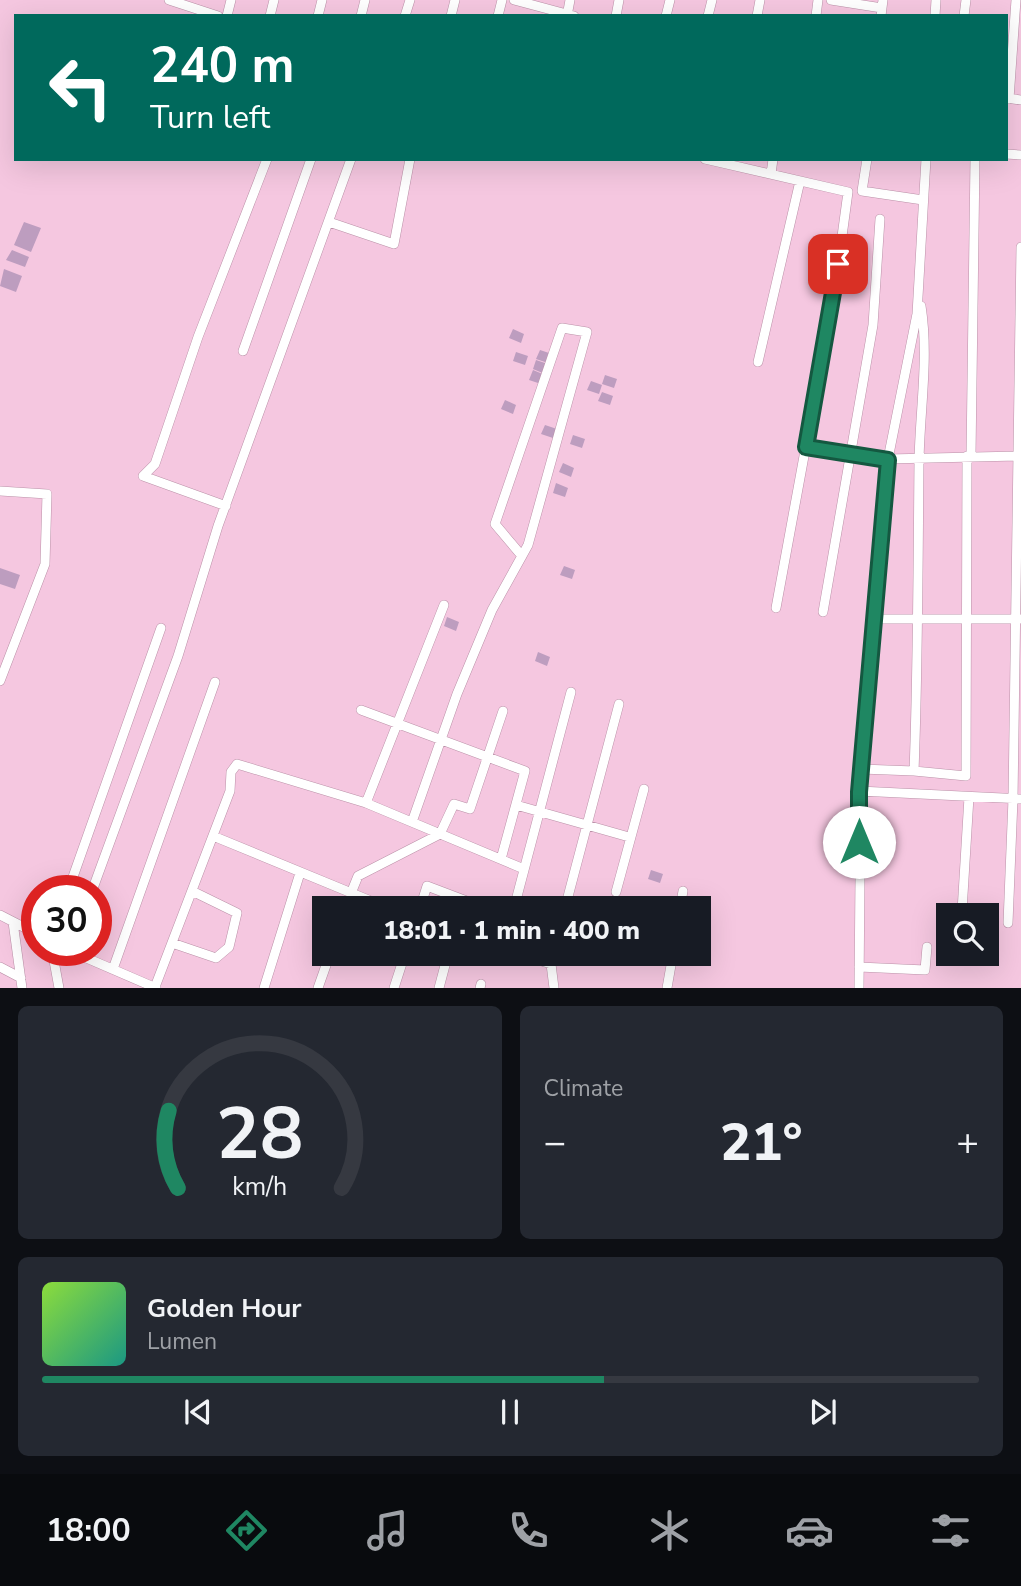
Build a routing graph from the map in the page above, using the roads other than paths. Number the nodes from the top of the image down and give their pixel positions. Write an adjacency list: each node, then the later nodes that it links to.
1 (169, 0): 5 (street)
2 (514, 0): 8 (street)
3 (831, 0): 6 (street)
4 (1016, 0): 9 (street)
5 (184, 2): 7 (street)
6 (882, 8)
7 (213, 14)
8 (565, 14)
9 (1008, 99): 10 (street)
10 (1021, 100)
11 (266, 161): 36 (street)
12 (310, 161): 27 (street)
13 (350, 161): 24 (street)
14 (410, 161): 24 (street)
15 (773, 161): 20 (street)
16 (867, 161): 22 (street)
17 (926, 161): 22 (street)
18 (975, 161): 31 (street)
19 (730, 162): 20 (street)
20 (771, 174): 21 (street)
21 (800, 181): 28 (street); 29 (street)
22 (923, 200): 26 (street)
23 (880, 219): 30 (street)
24 (329, 222): 36 (street)
25 (1021, 247): 32 (street)
26 (918, 289): 33 (street); 34 (street)
27 (243, 351)
28 (758, 362)
29 (806, 447): 30 (street); 39 (street)
30 (849, 454): 34 (street); 40 (street)
31 (969, 456): 32 (street); 33 (street); 43 (street)
32 (1019, 456): 44 (street)
33 (919, 458): 34 (street); 42 (street)
34 (888, 460): 41 (street)
35 (0, 491): 46 (street)
36 (226, 506): 73 (street)
37 (522, 556): 37 (street); 53 (street)
38 (444, 605): 52 (street)
39 (776, 608)
40 (823, 612)
41 (873, 619): 42 (street); 55 (street)
42 (920, 619): 43 (street); 56 (street)
43 (968, 619): 44 (street); 56 (street)
44 (1018, 619): 60 (street)
45 (161, 628): 72 (street)
46 (0, 681)
47 (215, 682): 100 (street)
48 (571, 692): 63 (street)
49 (619, 704): 65 (street)
50 (361, 709): 52 (street)
51 (503, 711): 54 (street)
52 (397, 723): 53 (street); 61 (street)
53 (441, 739): 54 (street); 64 (street)
54 (487, 757): 62 (street); 66 (street)
55 (861, 769): 56 (street); 58 (street)
56 (914, 771)
57 (644, 789): 68 (street)
58 (859, 792): 59 (street); 99 (street)
59 (970, 797): 60 (street); 84 (street)
60 (1017, 799): 87 (street)
61 (366, 803): 64 (street); 67 (street)
62 (516, 805): 63 (street); 69 (street)
63 (540, 811): 65 (street); 70 (street)
64 (412, 822): 66 (street)
65 (588, 823): 68 (street); 82 (street)
66 (440, 834): 69 (street); 77 (street)
67 (213, 836): 71 (street); 74 (street)
68 (629, 837): 76 (street)
69 (500, 859): 70 (street)
70 (524, 869): 81 (street)
71 (300, 873): 77 (street); 104 (street)
72 (74, 875)
73 (98, 875)
74 (192, 891): 89 (street); 89 (street)
75 (683, 891): 83 (street)
76 (616, 892)
77 (350, 894): 78 (street)
78 (355, 896)
79 (424, 896): 80 (street)
80 (447, 896)
81 (517, 896)
82 (568, 896)
83 (682, 896)
84 (963, 903)
85 (0, 915): 86 (street)
86 (13, 922): 88 (street); 101 (street)
87 (1008, 923)
88 (21, 926)
89 (172, 943): 102 (street)
90 (927, 947): 99 (street)
91 (55, 966): 103 (street)
92 (106, 966): 100 (street)
93 (326, 966): 105 (street)
94 (401, 966): 106 (street)
95 (445, 966): 107 (street)
96 (552, 966): 108 (street)
97 (671, 966): 109 (street)
98 (0, 967): 101 (street)
99 (859, 967): 110 (street)
100 (113, 969): 102 (street)
101 (21, 983)
102 (155, 987)
103 (59, 988)
104 (264, 988)
105 (318, 988)
106 (394, 988)
107 (439, 988)
108 (554, 988)
109 (667, 988)
110 (859, 988)

